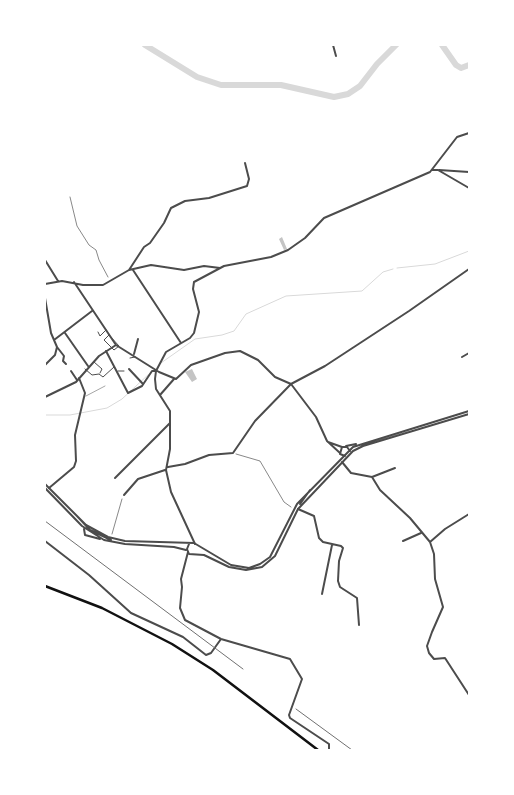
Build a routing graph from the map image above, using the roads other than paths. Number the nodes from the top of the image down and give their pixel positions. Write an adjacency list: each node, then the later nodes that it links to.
1 (333, 45): 2 (street)
2 (336, 56)
3 (469, 133): 5 (street)
4 (245, 163): 12 (street)
5 (432, 170): 6 (street); 10 (street)
6 (438, 170): 7 (street); 8 (street)
7 (469, 172)
8 (469, 188)
9 (45, 260): 14 (street)
10 (220, 268): 13 (street); 25 (street)
11 (469, 268): 51 (street)
12 (129, 270): 13 (street); 15 (street)
13 (133, 270): 25 (street)
14 (58, 281): 15 (street); 16 (street)
15 (74, 282): 18 (street)
16 (45, 284)
17 (45, 298): 24 (street)
18 (92, 311): 19 (street); 21 (street)
19 (107, 330): 20 (street); 22 (street)
20 (98, 332)
21 (65, 333): 24 (street); 39 (street)
22 (109, 335): 26 (street); 28 (street)
23 (138, 339): 31 (street)
24 (54, 340): 27 (street)
25 (181, 343): 45 (street)
26 (117, 345): 28 (street); 31 (street)
27 (57, 347): 37 (street); 38 (street)
28 (112, 348): 29 (street)
29 (106, 351): 35 (street); 40 (street)
30 (469, 353): 32 (street)
31 (135, 356): 33 (street); 34 (street)
32 (462, 357)
33 (130, 358)
34 (139, 358): 36 (street); 45 (street)
35 (94, 361): 39 (street); 47 (street)
36 (136, 362)
37 (66, 364)
38 (45, 365)
39 (88, 366): 42 (street)
40 (114, 367): 46 (street); 47 (street)
41 (129, 369): 50 (street)
42 (85, 370): 47 (street); 48 (street)
43 (71, 371): 48 (street)
44 (124, 371): 46 (street)
45 (156, 371): 49 (street); 50 (street); 53 (street)
46 (117, 372): 50 (street)
47 (99, 374)
48 (78, 379): 54 (street); 55 (street)
49 (174, 379): 51 (street); 53 (street)
50 (143, 384)
51 (292, 384): 58 (street); 66 (street)
52 (105, 386): 55 (lane)
53 (160, 395): 57 (street)
54 (45, 397)
55 (84, 397): 72 (street)
56 (469, 412): 59 (street); 62 (street)
57 (170, 423): 66 (street); 69 (street)
58 (328, 442): 61 (street); 64 (street)
59 (363, 443): 60 (street); 63 (street)
60 (346, 446): 61 (street); 63 (street)
61 (342, 447): 64 (street)
62 (355, 449): 63 (street); 65 (street)
63 (350, 450): 64 (street)
64 (343, 455): 65 (street); 73 (street)
65 (342, 461): 70 (street); 75 (street)
66 (168, 467): 68 (street)
67 (395, 468): 70 (street)
68 (166, 470): 74 (street); 87 (street)
69 (115, 478)
70 (372, 478): 80 (street)
71 (45, 486): 72 (street); 78 (street)
72 (49, 488): 77 (street)
73 (310, 490): 75 (street); 89 (street)
74 (124, 495)
75 (299, 508): 88 (street); 91 (street)
76 (469, 514): 86 (street)
77 (76, 515): 78 (street); 83 (street)
78 (85, 528): 79 (street); 81 (street)
79 (92, 532): 81 (street); 82 (street); 83 (street)
80 (421, 533): 85 (street); 86 (street)
81 (88, 536): 82 (street)
82 (104, 540): 90 (street)
83 (118, 540): 87 (street)
84 (45, 541): 96 (street)
85 (403, 541)
86 (430, 542): 97 (street)
87 (192, 544): 89 (street); 90 (street)
88 (332, 545): 94 (street); 95 (street)
89 (198, 547): 91 (street)
90 (187, 552): 91 (street); 92 (street)
91 (194, 555): 92 (street)
92 (187, 558): 96 (street)
93 (45, 586): 98 (main road)
94 (322, 594)
95 (359, 625)
96 (221, 639): 99 (street)
97 (469, 695)
98 (318, 750)
99 (329, 750)

